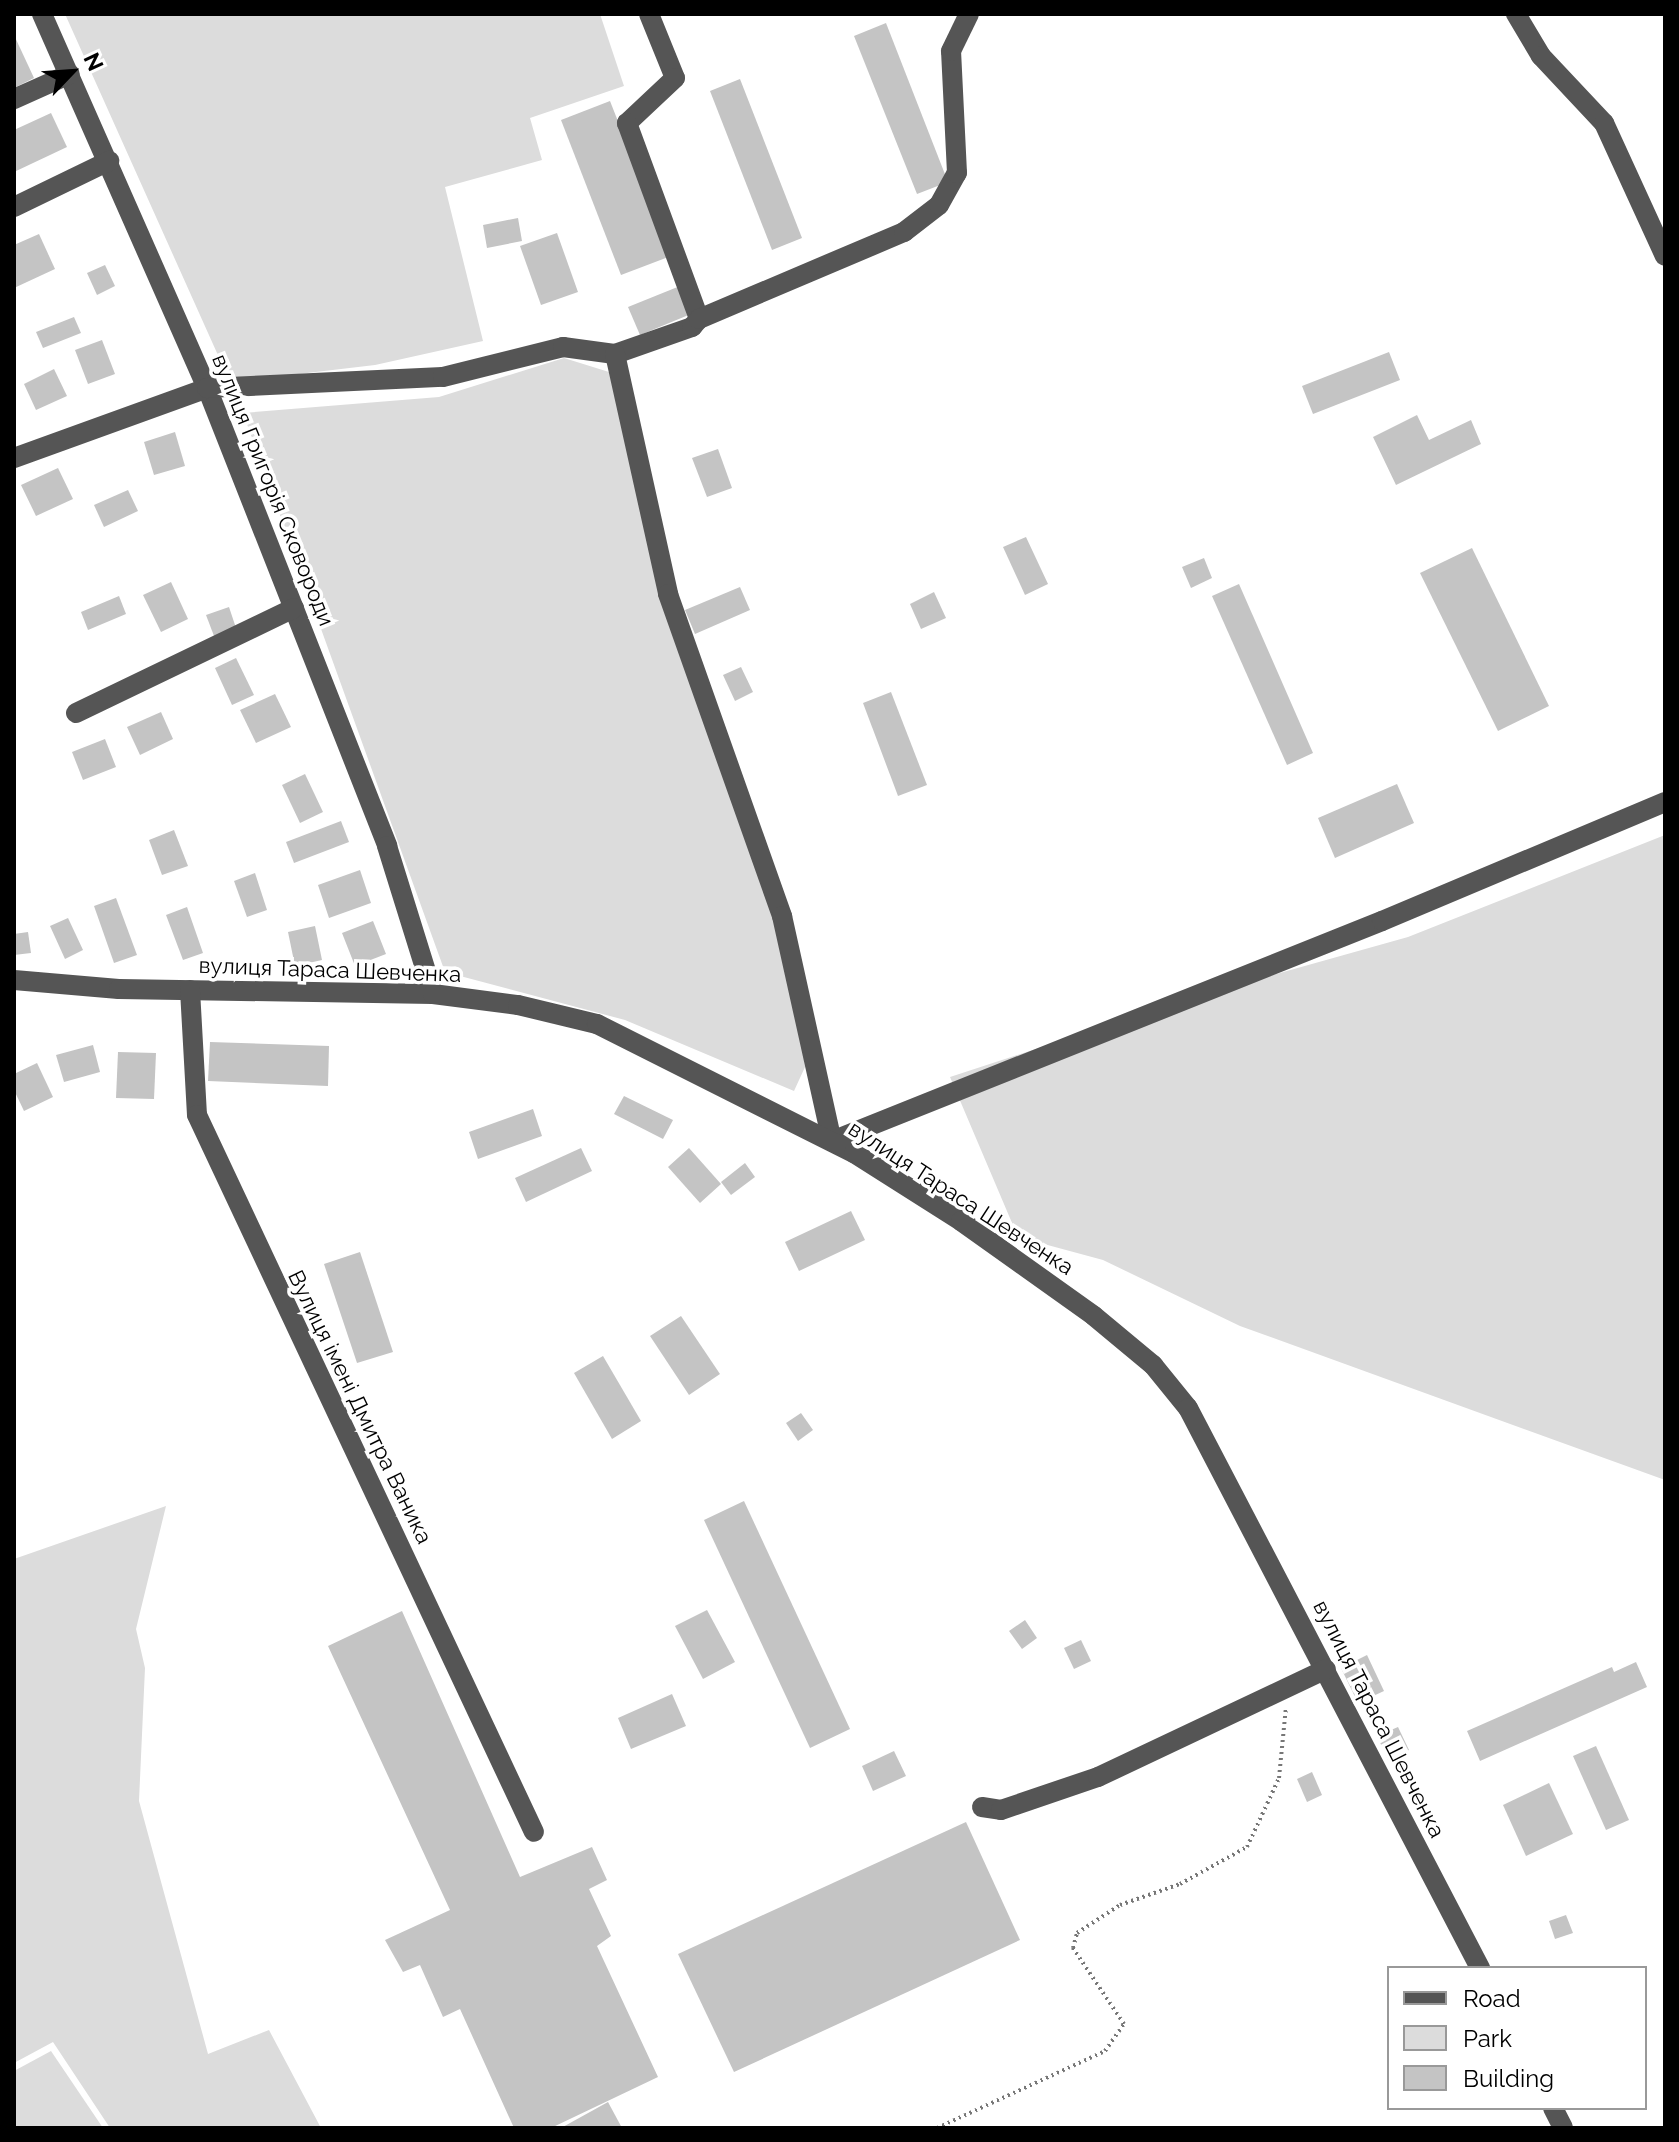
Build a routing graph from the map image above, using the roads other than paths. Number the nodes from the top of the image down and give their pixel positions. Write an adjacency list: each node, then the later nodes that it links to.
1 (42, 14): 5 (street, вулиця Григорія Сковороди)
2 (649, 14): 10 (street)
3 (969, 14): 10 (street)
4 (1516, 14): 9 (street)
5 (70, 74): 6 (street); 7 (street, вулиця Григорія Сковороди)
6 (14, 99)
7 (109, 161): 8 (street); 12 (street, вулиця Григорія Сковороди)
8 (14, 207)
9 (1665, 256)
10 (699, 319): 11 (street)
11 (615, 354): 12 (street); 16 (street)
12 (207, 388): 13 (street); 14 (street, вулиця Григорія Сковороди)
13 (14, 458)
14 (294, 608): 15 (street); 19 (street, вулиця Григорія Сковороди)
15 (76, 713)
16 (1665, 802)
17 (14, 980): 18 (street, вулиця Тараса Шевченка)
18 (190, 990): 19 (street, вулиця Тараса Шевченка); 22 (street, Вулиця імені Дмитра Ваника)
19 (433, 994): 20 (street, вулиця Тараса Шевченка)
20 (1326, 1669): 21 (street); 23 (street, вулиця Тараса Шевченка)
21 (982, 1807)
22 (534, 1832)
23 (1479, 1966)
24 (1554, 2110): 25 (street)
25 (1563, 2128)

